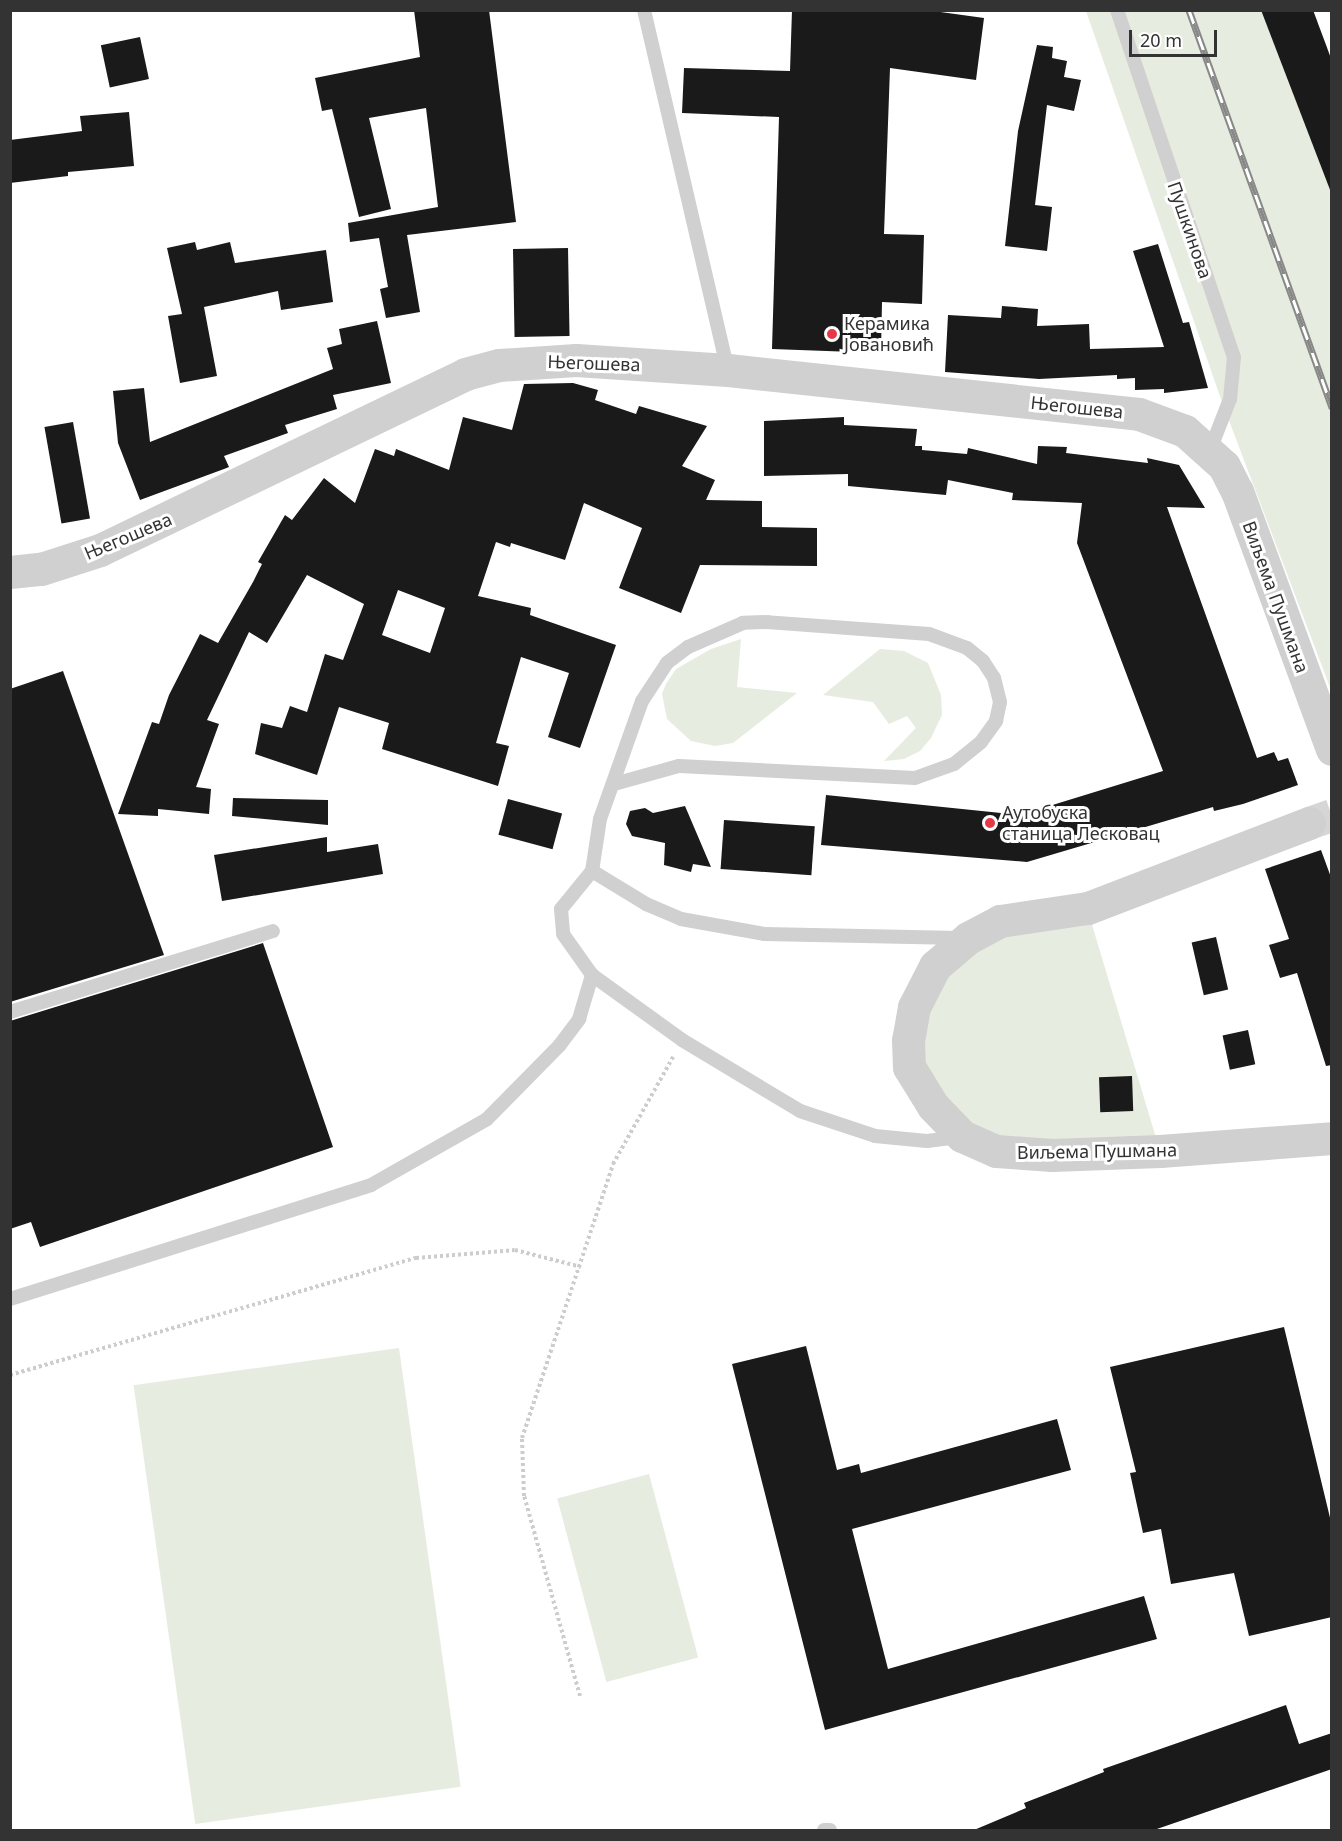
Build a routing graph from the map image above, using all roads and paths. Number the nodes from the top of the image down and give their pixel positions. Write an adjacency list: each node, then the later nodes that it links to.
1 (644, 10): 3 (lane)
2 (1117, 10): 4 (lane, Пушкинова)
3 (728, 370): 4 (street, Његошева); 5 (street, Његошева)
4 (1210, 450): 6 (street, Виљема Пушмана)
5 (10, 572)
6 (1332, 750)
7 (614, 784): 7 (lane); 9 (lane)
8 (1309, 823): 11 (street, Виљема Пушмана)
9 (592, 871): 11 (lane); 12 (lane)
10 (273, 930): 13 (lane)
11 (968, 938): 15 (street, Виљема Пушмана)
12 (592, 975): 14 (lane); 18 (lane)
13 (10, 1012)
14 (682, 1040): 15 (lane); 17 (path)
15 (962, 1136): 16 (street, Виљема Пушмана)
16 (1332, 1138)
17 (582, 1267): 19 (path); 20 (path)
18 (10, 1299)
19 (10, 1374)
20 (580, 1696)
21 (824, 1830): 22 (lane)
22 (830, 1830)

